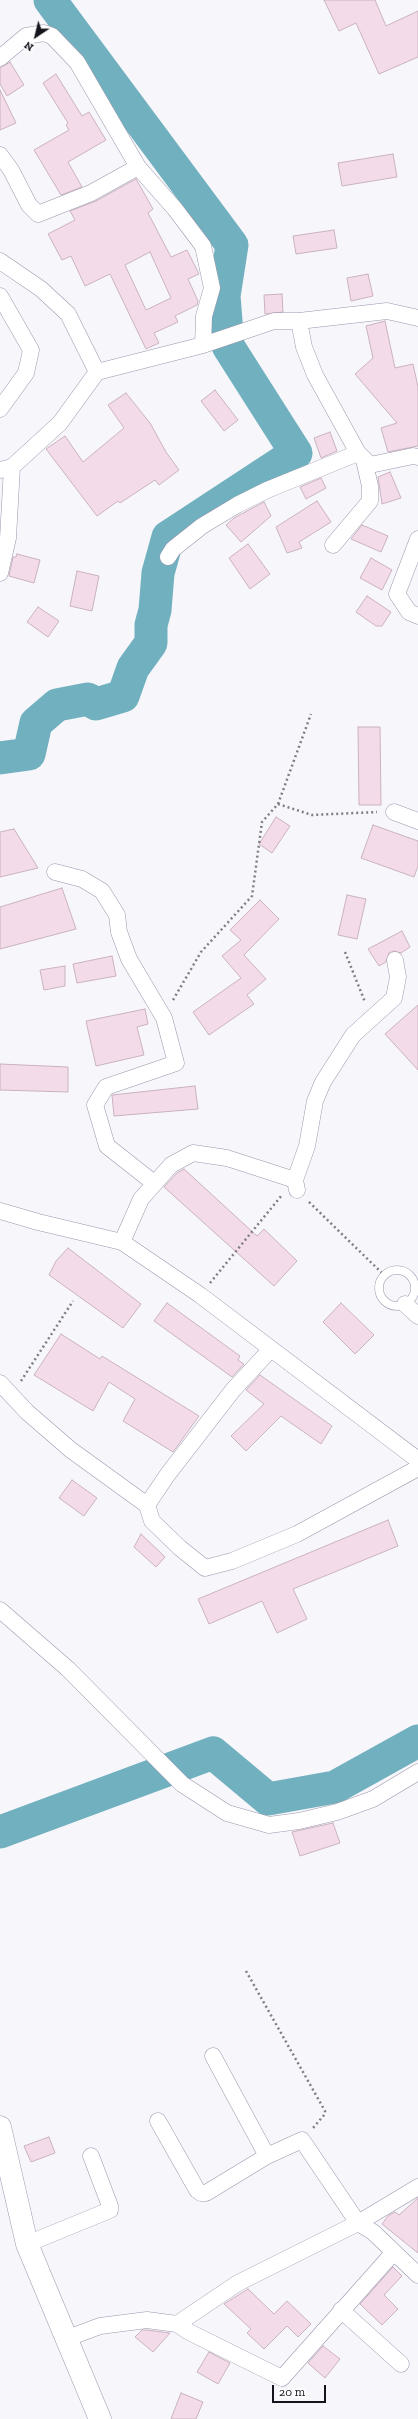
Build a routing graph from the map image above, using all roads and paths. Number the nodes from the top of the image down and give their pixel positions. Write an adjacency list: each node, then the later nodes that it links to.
1 (0, 58): 3 (street)
2 (0, 155): 3 (street)
3 (138, 167): 8 (street)
4 (0, 261): 9 (street)
5 (0, 296): 10 (street)
6 (418, 318): 7 (street)
7 (299, 321): 8 (street); 11 (street)
8 (203, 345): 9 (street)
9 (97, 372): 13 (street)
10 (0, 409)
11 (361, 456): 12 (street); 15 (street); 16 (street)
12 (418, 457)
13 (6, 468): 17 (street)
14 (418, 539): 18 (street)
15 (333, 545)
16 (168, 557)
17 (0, 573)
18 (418, 616)
19 (311, 714): 20 (path)
20 (278, 804): 21 (path); 26 (path)
21 (394, 812): 22 (street)
22 (418, 821)
23 (55, 872): 26 (street)
24 (346, 952): 27 (path)
25 (395, 960): 27 (street)
26 (164, 1018): 28 (street)
27 (371, 1018): 29 (street)
28 (154, 1183): 29 (street); 31 (street)
29 (296, 1185): 32 (path); 33 (path)
30 (0, 1211): 31 (street)
31 (122, 1242): 33 (street)
32 (384, 1275): 35 (lane); 35 (lane)
33 (200, 1296): 37 (street)
34 (73, 1301): 38 (path)
35 (405, 1304): 36 (street)
36 (418, 1316)
37 (270, 1349): 39 (street); 41 (street)
38 (5, 1388): 41 (street)
39 (418, 1460)
40 (418, 1468): 41 (street)
41 (147, 1505)
42 (0, 1610): 43 (street)
43 (418, 1772)
44 (246, 1971): 48 (path)
45 (213, 2056): 50 (street)
46 (158, 2121): 50 (street)
47 (0, 2127): 53 (street)
48 (302, 2140): 50 (street); 52 (street)
49 (91, 2156): 53 (street)
50 (267, 2156)
51 (418, 2187): 52 (street)
52 (358, 2224): 54 (street); 57 (street)
53 (27, 2244): 58 (street)
54 (394, 2252): 55 (street); 56 (street)
55 (418, 2275)
56 (341, 2310): 57 (street); 59 (street)
57 (177, 2324): 58 (street)
58 (68, 2338): 60 (street)
59 (401, 2364)
60 (100, 2419)

